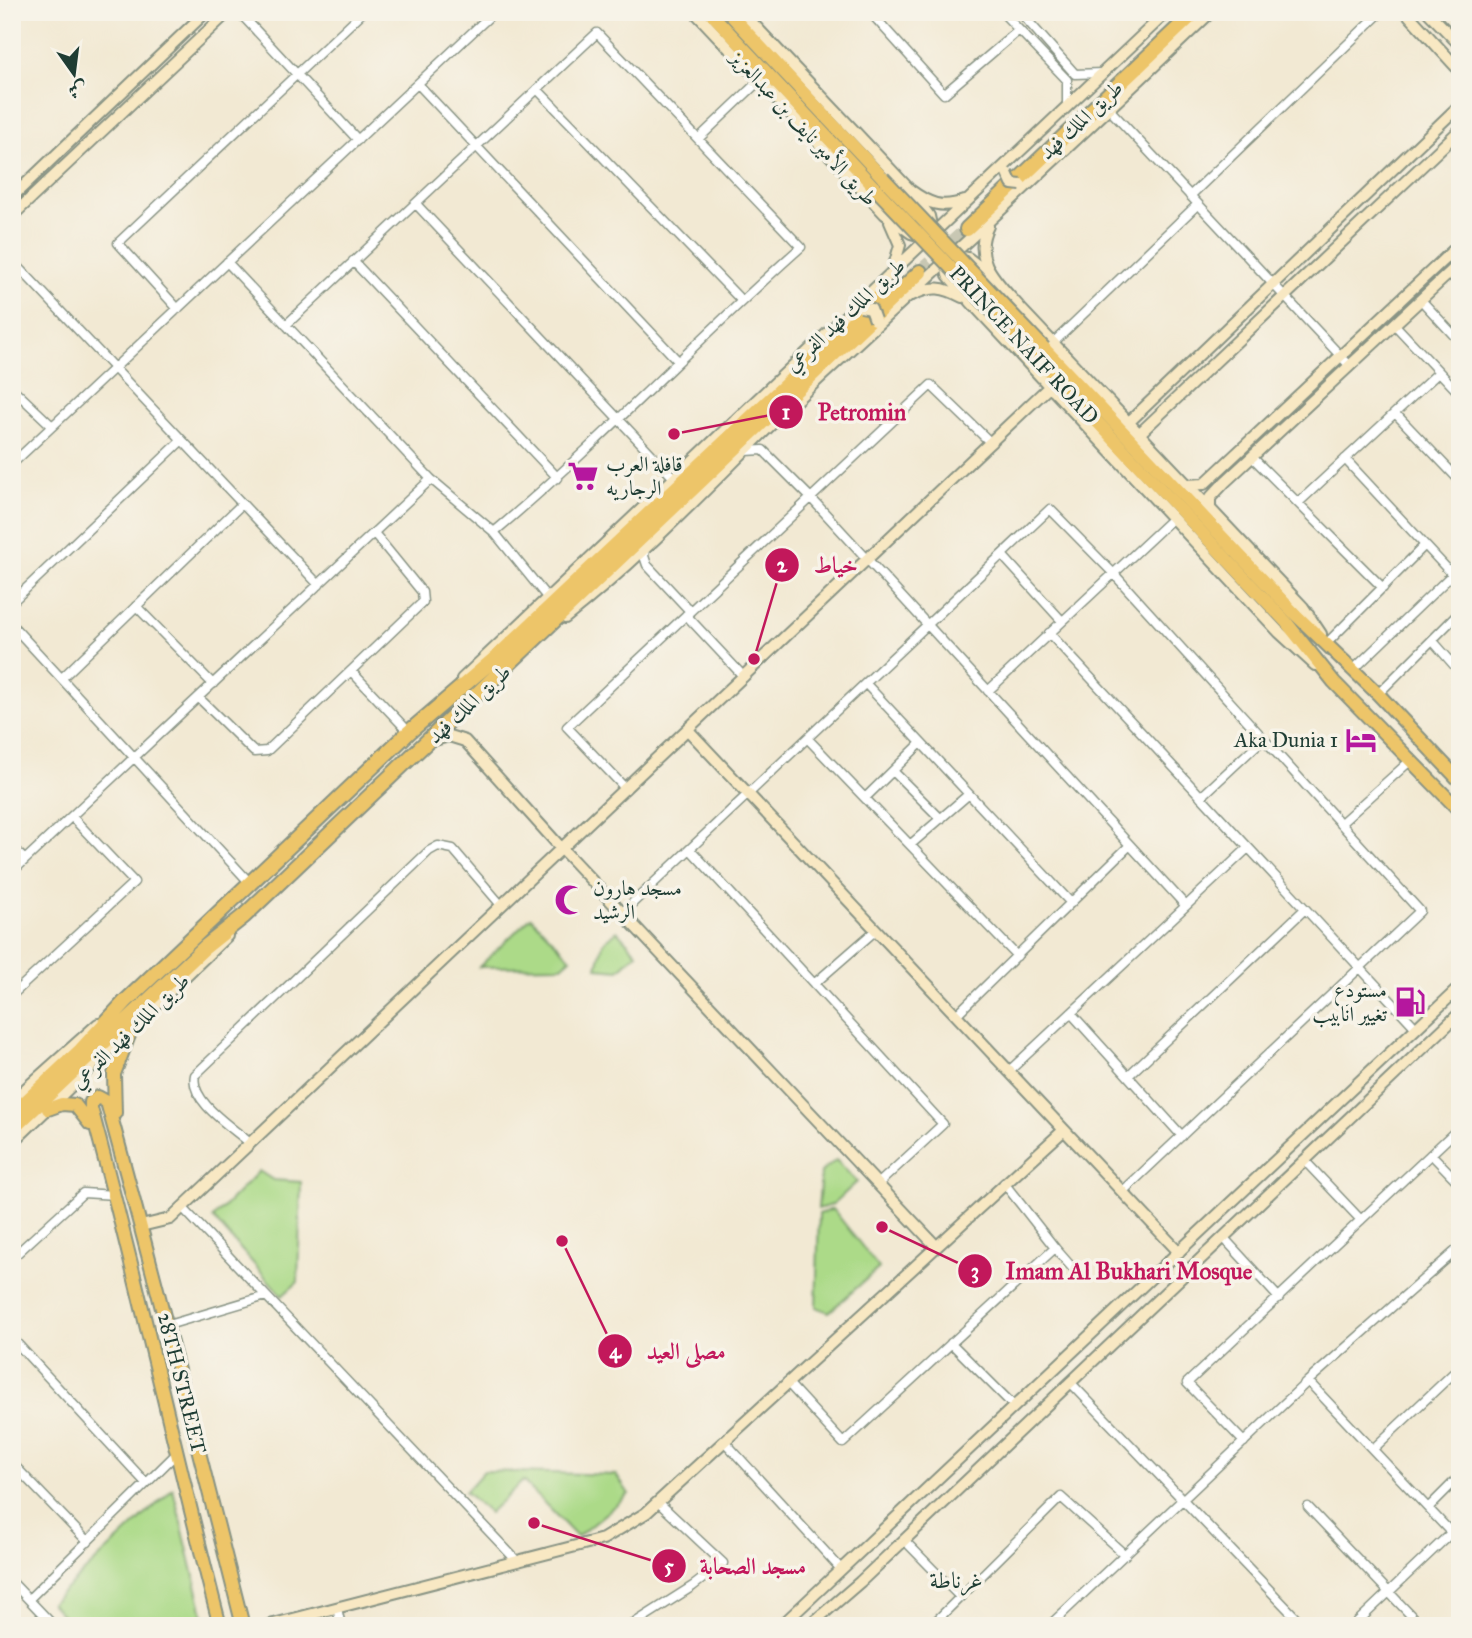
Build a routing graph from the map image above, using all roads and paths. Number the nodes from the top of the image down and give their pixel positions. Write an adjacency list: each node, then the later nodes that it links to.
1 (206, 12): 42 (street)
2 (228, 12): 47 (street)
3 (239, 12): 24 (street)
4 (363, 12): 24 (street)
5 (494, 12): 26 (street)
6 (695, 12): 25 (street, طريق الأمير نايف بن عبدالعزيز)
7 (710, 12): 36 (main road, PRINCE NAIF ROAD)
8 (728, 12): 36 (main road, PRINCE NAIF ROAD)
9 (742, 12): 37 (street, طريق الأمير نايف بن عبدالعزيز)
10 (870, 12): 20 (street)
11 (1002, 12): 20 (street)
12 (1020, 12): 23 (street)
13 (1167, 12): 23 (street)
14 (1182, 12): 49 (highway, طريق الملك فهد)
15 (1195, 12): 49 (highway, طريق الملك فهد)
16 (1211, 12): 30 (street)
17 (1381, 12): 41 (street)
18 (1406, 12): 22 (street)
19 (1428, 12): 21 (street)
20 (1019, 30): 29 (street)
21 (1460, 45)
22 (1460, 71)
23 (1102, 73): 29 (street)
24 (296, 74): 33 (street); 65 (street)
25 (760, 80): 32 (street); 44 (street, طريق الأمير نايف بن عبدالعزيز)
26 (418, 84): 33 (street); 34 (street)
27 (537, 89): 32 (street); 34 (street); 62 (street)
28 (1460, 105): 59 (street)
29 (1067, 107): 35 (street)
30 (1109, 109): 38 (street); 41 (street)
31 (1460, 131): 60 (street)
32 (698, 139): 62 (street)
33 (358, 140): 54 (street)
34 (475, 145): 43 (street); 75 (street)
35 (1008, 167): 38 (street, bridge); 40 (street)
36 (879, 182): 73 (main road, PRINCE NAIF ROAD, bridge)
37 (901, 182): 39 (street, طريق الأمير نايف بن عبدالعزيز); 44 (street)
38 (1026, 184): 48 (street)
39 (910, 190): 40 (street); 51 (street, PRINCE NAIF ROAD)
40 (973, 196): 49 (street)
41 (1190, 196): 45 (street)
42 (12, 197)
43 (416, 204): 53 (street); 85 (street)
44 (874, 204): 46 (street, طريق الأمير نايف بن عبدالعزيز)
45 (1198, 204): 59 (street); 73 (street)
46 (885, 214): 51 (street); 57 (street)
47 (12, 216)
48 (991, 221): 49 (street); 58 (street)
49 (962, 227): 51 (street); 51 (street)
50 (1460, 244): 74 (street)
51 (940, 246): 56 (street, طريق الملك فهد الفرعي); 56 (street); 58 (street); 64 (street, PRINCE NAIF ROAD)
52 (12, 260): 77 (street)
53 (353, 261): 68 (street); 96 (street)
54 (227, 262): 65 (street); 68 (street)
55 (1460, 263): 63 (street)
56 (919, 266): 57 (street, طريق الملك فهد الفرعي); 61 (street, طريق الملك فهد الفرعي); 127 (highway, طريق الملك فهد); 139 (highway, طريق الملك فهد)
57 (893, 269): 66 (street, طريق الملك فهد الفرعي)
58 (999, 283): 67 (street, PRINCE NAIF ROAD)
59 (1273, 283): 60 (street); 82 (street)
60 (1286, 296): 74 (street); 83 (street)
61 (908, 298): 64 (street); 70 (street, طريق الملك فهد الفرعي)
62 (741, 300): 75 (street)
63 (1420, 300): 69 (street); 72 (street)
64 (971, 302): 71 (street, PRINCE NAIF ROAD)
65 (177, 309): 77 (street)
66 (849, 312): 70 (street, bridge); 95 (street, طريق الملك فهد الفرعي)
67 (1029, 317): 71 (street); 73 (street, PRINCE NAIF ROAD)
68 (286, 325): 97 (street)
69 (1395, 325): 76 (street); 78 (street)
70 (872, 332): 91 (street, طريق الملك فهد الفرعي)
71 (1007, 340): 79 (street, PRINCE NAIF ROAD)
72 (1460, 342)
73 (1044, 349): 86 (street, PRINCE NAIF ROAD); 126 (main road, PRINCE NAIF ROAD); 133 (main road, PRINCE NAIF ROAD)
74 (1340, 355): 76 (street); 99 (street)
75 (678, 361): 85 (street)
76 (1350, 366): 92 (street)
77 (113, 369): 87 (street); 89 (street)
78 (1439, 372): 81 (street); 84 (street)
79 (1050, 386): 90 (street); 104 (street, PRINCE NAIF ROAD)
80 (12, 388): 87 (street)
81 (1460, 394)
82 (1156, 395): 83 (street); 86 (street)
83 (1168, 407): 88 (street)
84 (1395, 413): 93 (street); 98 (street)
85 (618, 419): 95 (street); 96 (street)
86 (1129, 422): 88 (street, PRINCE NAIF ROAD)
87 (52, 426): 94 (street)
88 (1139, 433): 99 (street, PRINCE NAIF ROAD)
89 (181, 441): 102 (street); 117 (street)
90 (991, 443): 100 (street); 110 (street)
91 (746, 451): 100 (street); 108 (street, طريق الملك فهد الفرعي)
92 (1252, 457): 101 (street); 103 (street)
93 (1345, 459): 101 (street); 107 (street)
94 (12, 464)
95 (673, 477): 116 (street, طريق الملك فهد الفرعي)
96 (558, 478): 105 (street)
97 (431, 480): 105 (street); 106 (street)
98 (1460, 481)
99 (1187, 485): 103 (street, PRINCE NAIF ROAD)
100 (811, 498): 110 (street); 120 (street)
101 (1297, 503): 115 (street)
102 (242, 504): 114 (street); 118 (street)
103 (1210, 509): 126 (street, PRINCE NAIF ROAD)
104 (1173, 518): 113 (street); 133 (street, PRINCE NAIF ROAD)
105 (494, 532): 116 (street)
106 (374, 533): 114 (street); 129 (street)
107 (1425, 545): 112 (street); 115 (street)
108 (645, 547): 120 (street); 127 (street, طريق الملك فهد الفرعي)
109 (1002, 555): 113 (street); 121 (street); 123 (street)
110 (868, 560): 123 (street); 131 (street)
111 (1460, 567): 112 (street)
112 (1452, 574): 128 (street)
113 (1114, 575): 121 (street); 143 (street)
114 (319, 585): 134 (street)
115 (1383, 588): 126 (street)
116 (547, 596): 139 (street, طريق الملك فهد الفرعي)
117 (12, 602)
118 (136, 606): 132 (street); 134 (street)
119 (1460, 612): 125 (street)
120 (688, 613): 131 (street); 150 (street)
121 (1062, 621): 124 (street)
122 (12, 625): 132 (street)
123 (928, 626): 135 (street); 136 (street)
124 (1049, 633): 136 (street); 153 (street)
125 (1432, 640): 130 (street); 137 (street)
126 (1327, 643): 128 (main road, PRINCE NAIF ROAD)
127 (531, 645): 144 (highway, طريق الملك فهد)
128 (1352, 671): 137 (main road, PRINCE NAIF ROAD)
129 (352, 672): 138 (street); 141 (street)
130 (1460, 672)
131 (744, 677): 140 (street)
132 (62, 678): 146 (street)
133 (1334, 682): 147 (main road, PRINCE NAIF ROAD)
134 (213, 684): 138 (street)
135 (866, 684): 142 (street); 145 (street)
136 (988, 691): 160 (street)
137 (1378, 694): 149 (main road, PRINCE NAIF ROAD)
138 (199, 698): 146 (street)
139 (436, 708): 141 (highway, طريق الملك فهد)
140 (688, 730): 150 (street); 151 (street)
141 (409, 732): 167 (highway, طريق الملك فهد)
142 (808, 738): 151 (street); 154 (street)
143 (1263, 739): 153 (street); 158 (street)
144 (429, 742): 163 (street); 173 (highway, طريق الملك فهد)
145 (921, 744): 148 (street); 152 (street)
146 (136, 757): 156 (street); 167 (street)
147 (1411, 760): 155 (main road, PRINCE NAIF ROAD); 158 (street)
148 (893, 771): 154 (street); 157 (street)
149 (1459, 779)
150 (626, 789): 163 (street)
151 (748, 794): 164 (street); 174 (street)
152 (969, 794): 157 (street); 168 (street)
153 (1201, 797): 162 (street)
154 (865, 798): 159 (street)
155 (1460, 811)
156 (72, 817): 165 (street); 179 (street)
157 (941, 818): 159 (street)
158 (1340, 824): 176 (street)
159 (910, 845): 175 (street)
160 (1130, 845): 168 (street); 170 (street)
161 (12, 847): 165 (street)
162 (1248, 848): 170 (street); 171 (street)
163 (562, 849): 169 (street); 172 (street)
164 (690, 849): 172 (street); 177 (street)
165 (25, 860): 166 (street)
166 (12, 872)
167 (250, 883): 180 (highway, طريق الملك فهد)
168 (1071, 903): 175 (street)
169 (502, 905): 197 (street); 197 (street)
170 (1186, 906): 181 (street)
171 (1305, 909): 176 (street); 187 (street)
172 (622, 913): 202 (street)
173 (244, 916): 185 (street, طريق الملك فهد الفرعي); 192 (highway, طريق الملك فهد)
174 (876, 930): 177 (street); 183 (street)
175 (1017, 956): 183 (street)
176 (1360, 968): 184 (street); 194 (street)
177 (814, 984): 202 (street)
178 (1460, 987): 184 (street)
179 (12, 995)
180 (125, 1002): 188 (street, طريق الملك فهد الفرعي); 190 (highway, طريق الملك فهد)
181 (1071, 1013): 186 (street); 187 (street)
182 (1460, 1013): 200 (street)
183 (956, 1015): 186 (street)
184 (1416, 1028): 213 (street)
185 (131, 1030): 189 (street, طريق الملك فهد الفرعي); 195 (main road)
186 (1009, 1071): 193 (street)
187 (1128, 1076): 194 (street)
188 (12, 1101)
189 (48, 1109): 196 (street, طريق الملك فهد الفرعي); 198 (main road)
190 (12, 1115)
191 (1460, 1126): 199 (street)
192 (12, 1129)
193 (1064, 1130): 201 (street); 204 (street)
194 (1182, 1136): 204 (street)
195 (118, 1142): 198 (main road); 208 (main road, 28TH STREET)
196 (12, 1143)
197 (250, 1143): 206 (street)
198 (101, 1146): 205 (main road, 28TH STREET)
199 (1431, 1154): 203 (street); 207 (street)
200 (1304, 1160): 207 (street); 209 (street)
201 (1004, 1183): 210 (street); 212 (street)
202 (878, 1184): 210 (street)
203 (1460, 1184)
204 (1122, 1192): 213 (street)
205 (115, 1195): 214 (street); 229 (main road, 28TH STREET)
206 (181, 1207): 208 (street); 216 (street)
207 (1361, 1220): 217 (street)
208 (141, 1226): 218 (main road, 28TH STREET)
209 (1223, 1237): 217 (street); 224 (street)
210 (935, 1245): 223 (street)
211 (1460, 1247): 222 (street)
212 (1055, 1248): 215 (street); 220 (street)
213 (1179, 1252): 225 (street)
214 (12, 1258)
215 (1076, 1272)
216 (266, 1296): 218 (street); 242 (street)
217 (1279, 1298): 227 (street)
218 (168, 1325): 251 (main road, 28TH STREET)
219 (12, 1338): 232 (street)
220 (951, 1343): 223 (street); 225 (street)
221 (1460, 1367): 228 (street)
222 (1308, 1381): 227 (street); 228 (street)
223 (787, 1382): 226 (street)
224 (1070, 1382): 233 (street); 238 (street)
225 (1014, 1406): 243 (street)
226 (724, 1441): 234 (street); 243 (street)
227 (1244, 1442): 233 (street)
228 (1373, 1449): 236 (street)
229 (176, 1454): 232 (street); 250 (main road, 28TH STREET)
230 (12, 1463): 239 (street)
231 (1460, 1476): 236 (street)
232 (146, 1483): 239 (street)
233 (1184, 1499): 241 (street); 259 (street)
234 (658, 1502): 242 (street); 254 (street)
235 (1308, 1507): 245 (street)
236 (1428, 1508): 237 (street)
237 (1451, 1533): 240 (street); 245 (street)
238 (904, 1540): 246 (street); 256 (street)
239 (88, 1542): 247 (street)
240 (1460, 1542)
241 (1125, 1555): 246 (street); 258 (street)
242 (517, 1561): 248 (street)
243 (840, 1568): 255 (street)
244 (12, 1581): 247 (street)
245 (1389, 1592): 260 (street); 261 (street)
246 (960, 1597): 257 (street)
247 (29, 1599): 249 (street)
248 (337, 1608): 252 (street); 253 (street)
249 (54, 1626)
250 (220, 1626)
251 (243, 1626)
252 (266, 1626)
253 (341, 1626)
254 (630, 1626)
255 (780, 1626)
256 (809, 1626)
257 (931, 1626)
258 (1049, 1626)
259 (1304, 1626)
260 (1353, 1626)
261 (1421, 1626)

